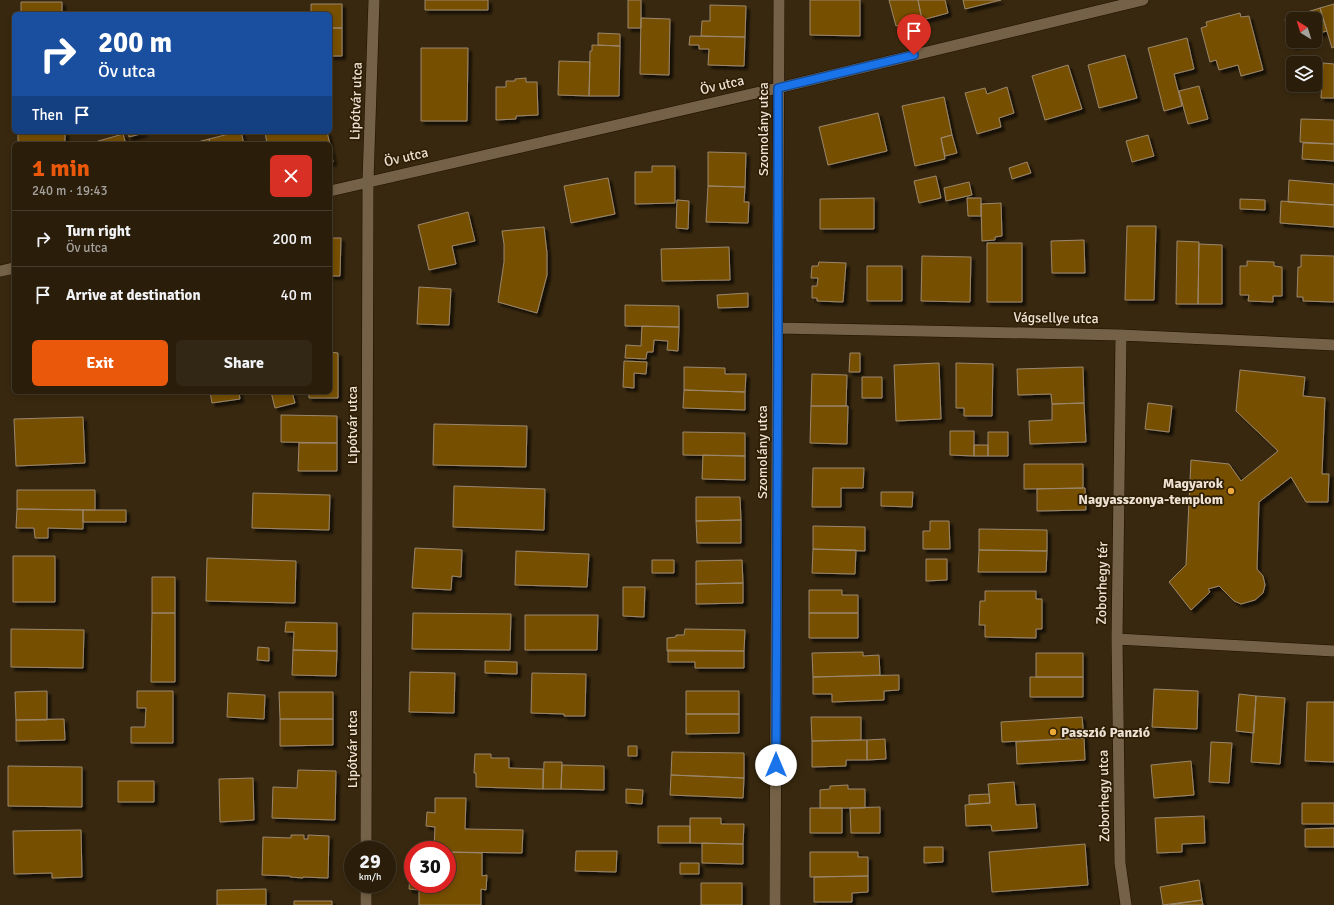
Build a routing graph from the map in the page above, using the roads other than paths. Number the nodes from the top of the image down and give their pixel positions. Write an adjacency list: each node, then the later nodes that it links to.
1 (374, 0): 5 (street, Lipótvár utca)
2 (779, 0): 4 (street, Szomolány utca)
3 (1143, 0): 4 (street, Öv utca)
4 (778, 88): 5 (street, Öv utca); 9 (street, Szomolány utca)
5 (368, 182): 6 (street, Öv utca); 14 (street, Lipótvár utca)
6 (332, 191)
7 (12, 268): 8 (street)
8 (0, 271)
9 (778, 328): 10 (street, Vágsellye utca); 17 (street, Szomolány utca)
10 (1121, 334): 11 (street, Vágsellye utca); 12 (street, Zoborhegy tér)
11 (1334, 345)
12 (1117, 639): 13 (street, Zoborhegy tér); 18 (street, Zoborhegy utca)
13 (1334, 651)
14 (366, 841)
15 (366, 893): 16 (street)
16 (366, 905)
17 (775, 905)
18 (1126, 905)

